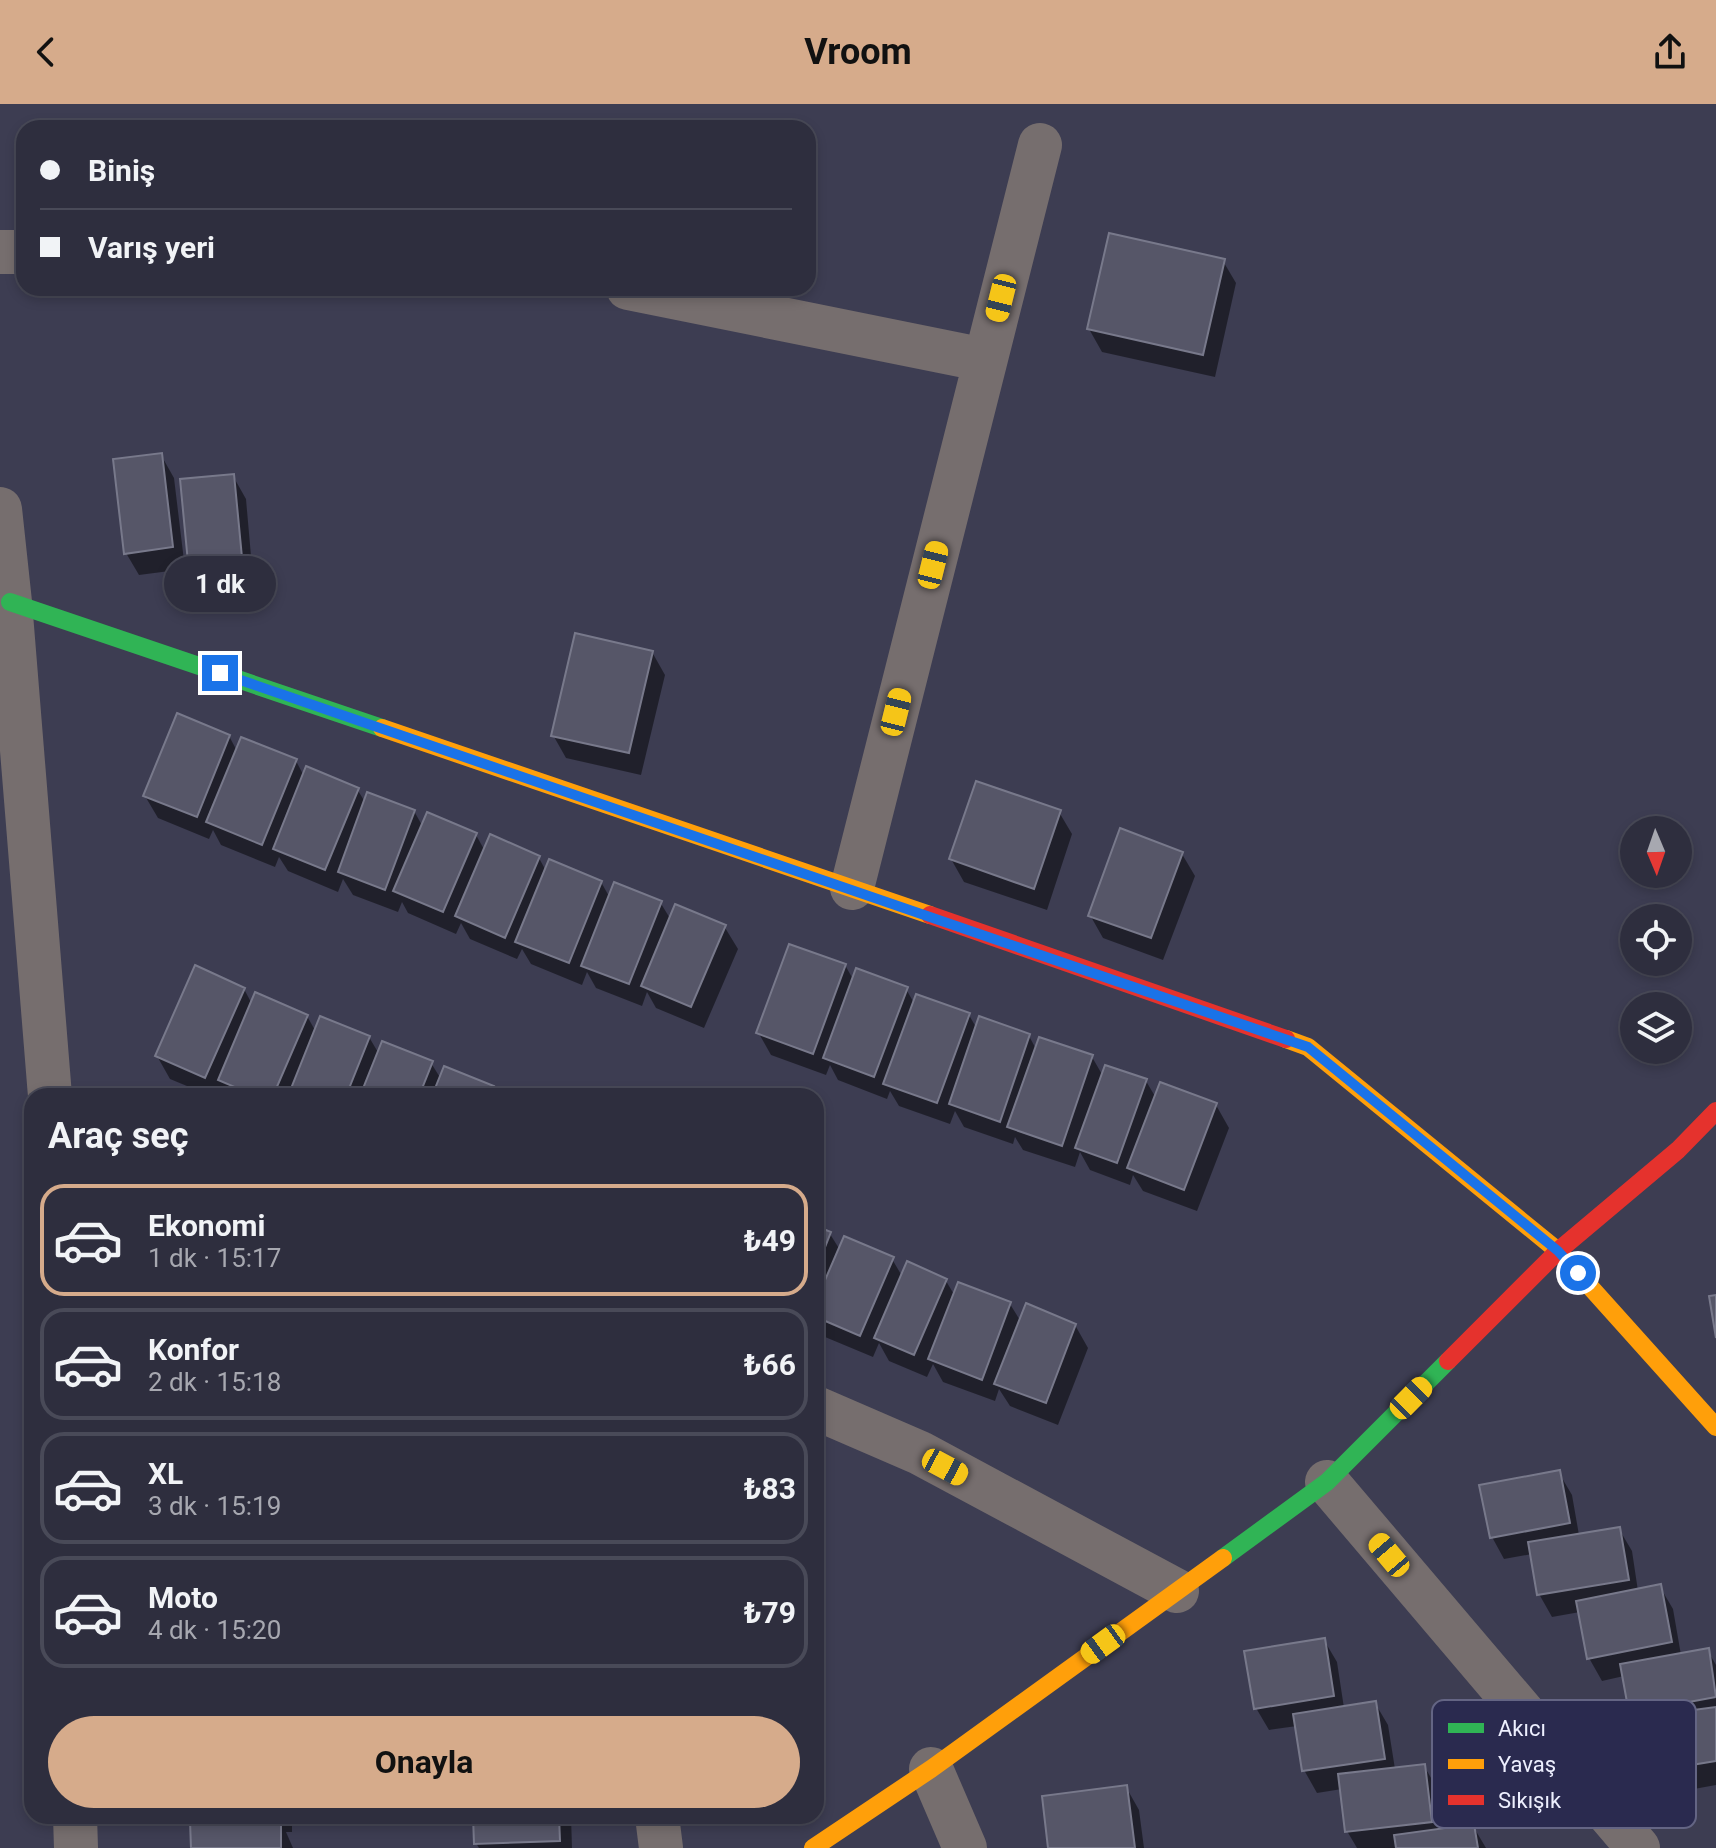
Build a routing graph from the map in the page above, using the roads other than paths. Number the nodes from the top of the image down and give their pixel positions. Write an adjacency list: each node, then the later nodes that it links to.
1 (1040, 145): 3 (street)
2 (668, 296): 3 (street)
3 (985, 360): 6 (street)
4 (0, 509): 5 (street)
5 (10, 602): 6 (street); 7 (street)
6 (852, 888): 9 (street)
7 (49, 1088)
8 (1716, 1111): 9 (street)
9 (1558, 1251): 11 (street); 12 (street)
10 (824, 1411): 13 (street)
11 (1716, 1427)
12 (1327, 1482): 13 (street); 14 (street)
13 (1177, 1591): 15 (street)
14 (1512, 1700)
15 (931, 1769): 21 (street); 22 (street)
16 (75, 1824): 19 (street)
17 (658, 1824): 20 (street)
18 (1621, 1828): 23 (street)
19 (76, 1848)
20 (661, 1848)
21 (813, 1848)
22 (965, 1848)
23 (1638, 1848)

